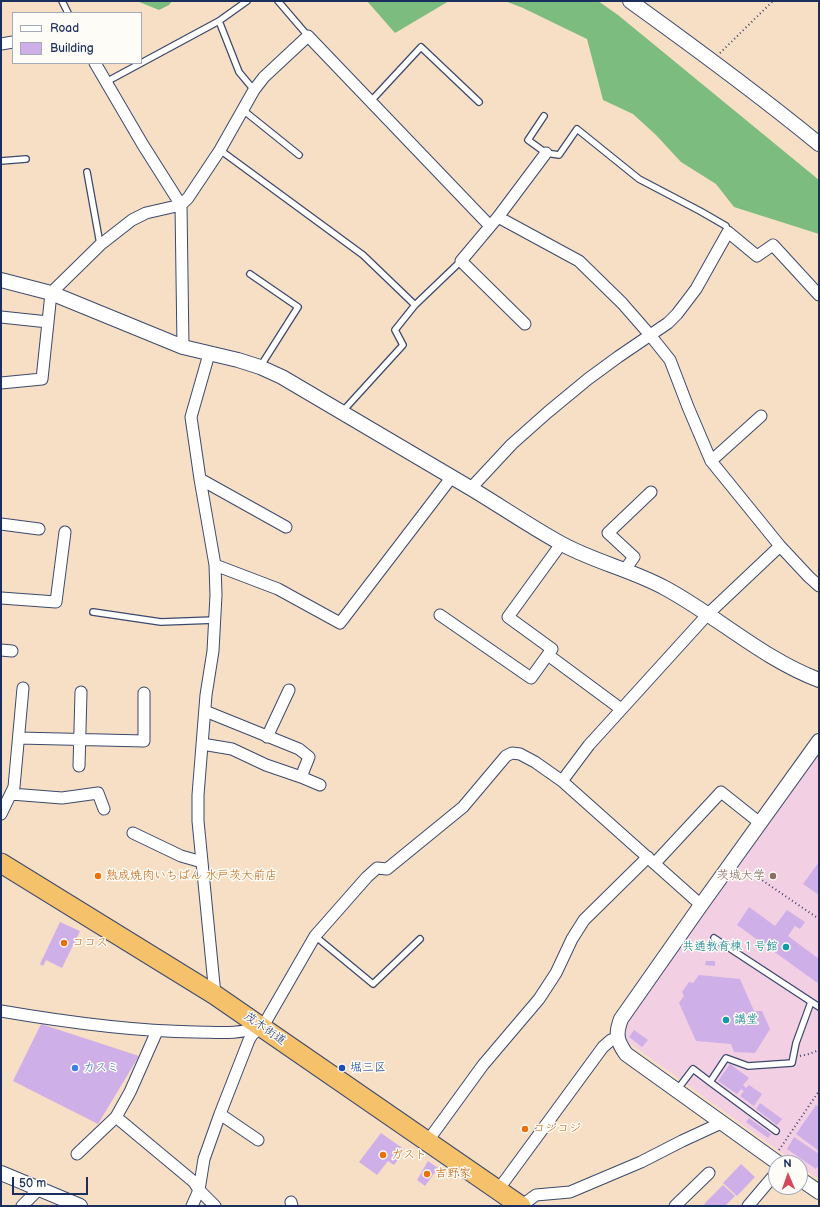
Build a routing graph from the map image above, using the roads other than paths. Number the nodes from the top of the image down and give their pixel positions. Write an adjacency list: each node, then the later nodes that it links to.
1 (62, 1): 5 (lane)
2 (247, 1): 6 (lane)
3 (278, 1): 7 (lane)
4 (630, 1): 19 (street)
5 (68, 12)
6 (218, 20): 10 (lane); 14 (lane)
7 (308, 36): 14 (street); 15 (street)
8 (12, 42): 9 (street)
9 (1, 44)
10 (142, 62)
11 (96, 64): 13 (street)
12 (139, 64): 13 (lane)
13 (106, 82): 26 (street)
14 (254, 90): 17 (street)
15 (371, 101): 16 (lane); 28 (street)
16 (479, 102)
17 (243, 110): 20 (street); 22 (lane)
18 (544, 116): 21 (lane)
19 (819, 144)
20 (220, 150): 26 (street); 36 (lane)
21 (546, 153): 27 (street); 29 (lane)
22 (299, 155)
23 (26, 160): 24 (lane)
24 (1, 161)
25 (87, 172): 30 (lane)
26 (181, 205): 30 (street); 41 (street)
27 (498, 218): 28 (street); 40 (street)
28 (490, 226): 31 (street)
29 (728, 232): 35 (street); 40 (street)
30 (100, 245): 34 (street)
31 (461, 261): 36 (lane); 39 (street)
32 (250, 274): 43 (lane)
33 (1, 280): 34 (street)
34 (51, 293): 38 (street); 41 (street)
35 (819, 295)
36 (415, 305): 45 (lane)
37 (1, 317): 38 (street)
38 (48, 322): 44 (street)
39 (525, 324)
40 (650, 335): 47 (street); 50 (street)
41 (183, 347): 42 (street)
42 (209, 354): 43 (street); 49 (street)
43 (260, 367): 45 (street)
44 (1, 383)
45 (342, 412): 48 (street)
46 (761, 416): 47 (street)
47 (711, 461): 57 (street)
48 (451, 478): 50 (street); 58 (street)
49 (200, 479): 53 (street); 58 (street)
50 (471, 488): 56 (street)
51 (651, 492): 59 (street)
52 (1, 524): 54 (street)
53 (286, 526)
54 (39, 529)
55 (65, 532): 61 (street)
56 (561, 544): 59 (street); 66 (street)
57 (780, 546): 60 (street); 63 (street)
58 (215, 564): 65 (street)
59 (624, 571): 63 (street)
60 (819, 586)
61 (1, 598)
62 (93, 612): 65 (lane)
63 (708, 614): 67 (street); 72 (street)
64 (440, 615): 66 (street)
65 (215, 620): 73 (street)
66 (548, 654): 72 (street)
67 (819, 680)
68 (22, 688): 75 (street)
69 (289, 690): 74 (street)
70 (81, 692): 76 (street)
71 (144, 693): 76 (street)
72 (621, 709): 81 (street)
73 (205, 712): 74 (street); 78 (street)
74 (267, 737): 80 (street)
75 (19, 738): 76 (street); 83 (street)
76 (80, 740): 79 (street)
77 (819, 742): 86 (street)
78 (202, 744): 80 (street); 90 (street)
79 (79, 766)
80 (301, 777): 82 (street)
81 (562, 781): 88 (street); 92 (street)
82 (320, 785)
83 (11, 794): 84 (street); 85 (street)
84 (104, 809)
85 (1, 814)
86 (760, 822): 88 (street); 91 (street)
87 (133, 833): 90 (street)
88 (651, 860): 91 (street); 109 (street)
89 (1, 862): 95 (highway, 茂木街道)
90 (202, 862): 95 (street)
91 (701, 904): 101 (street)
92 (315, 936): 94 (lane); 99 (street)
93 (714, 938): 96 (lane)
94 (420, 939)
95 (215, 995): 99 (highway, 茂木街道)
96 (811, 1002): 97 (lane); 102 (lane)
97 (819, 1008)
98 (1, 1011): 100 (street)
99 (260, 1026): 100 (street); 104 (street); 109 (highway, 茂木街道)
100 (157, 1031): 105 (street)
101 (618, 1039): 103 (street); 118 (street)
102 (710, 1082): 103 (lane); 107 (lane)
103 (677, 1091): 106 (street)
104 (220, 1114): 108 (street); 117 (street)
105 (116, 1117): 110 (street); 117 (street)
106 (721, 1123): 111 (street); 124 (street)
107 (776, 1131)
108 (258, 1140)
109 (427, 1142): 118 (highway, 茂木街道)
110 (77, 1154)
111 (768, 1159)
112 (1, 1173): 116 (street)
113 (709, 1173): 125 (street)
114 (768, 1177): 126 (street)
115 (808, 1184): 119 (street)
116 (39, 1189): 120 (street); 121 (street)
117 (199, 1190): 122 (street); 123 (street)
118 (498, 1190): 124 (highway, 茂木街道)
119 (819, 1192)
120 (22, 1206)
121 (80, 1206)
122 (192, 1206)
123 (215, 1206)
124 (521, 1206)
125 (675, 1206)
126 (748, 1206)

